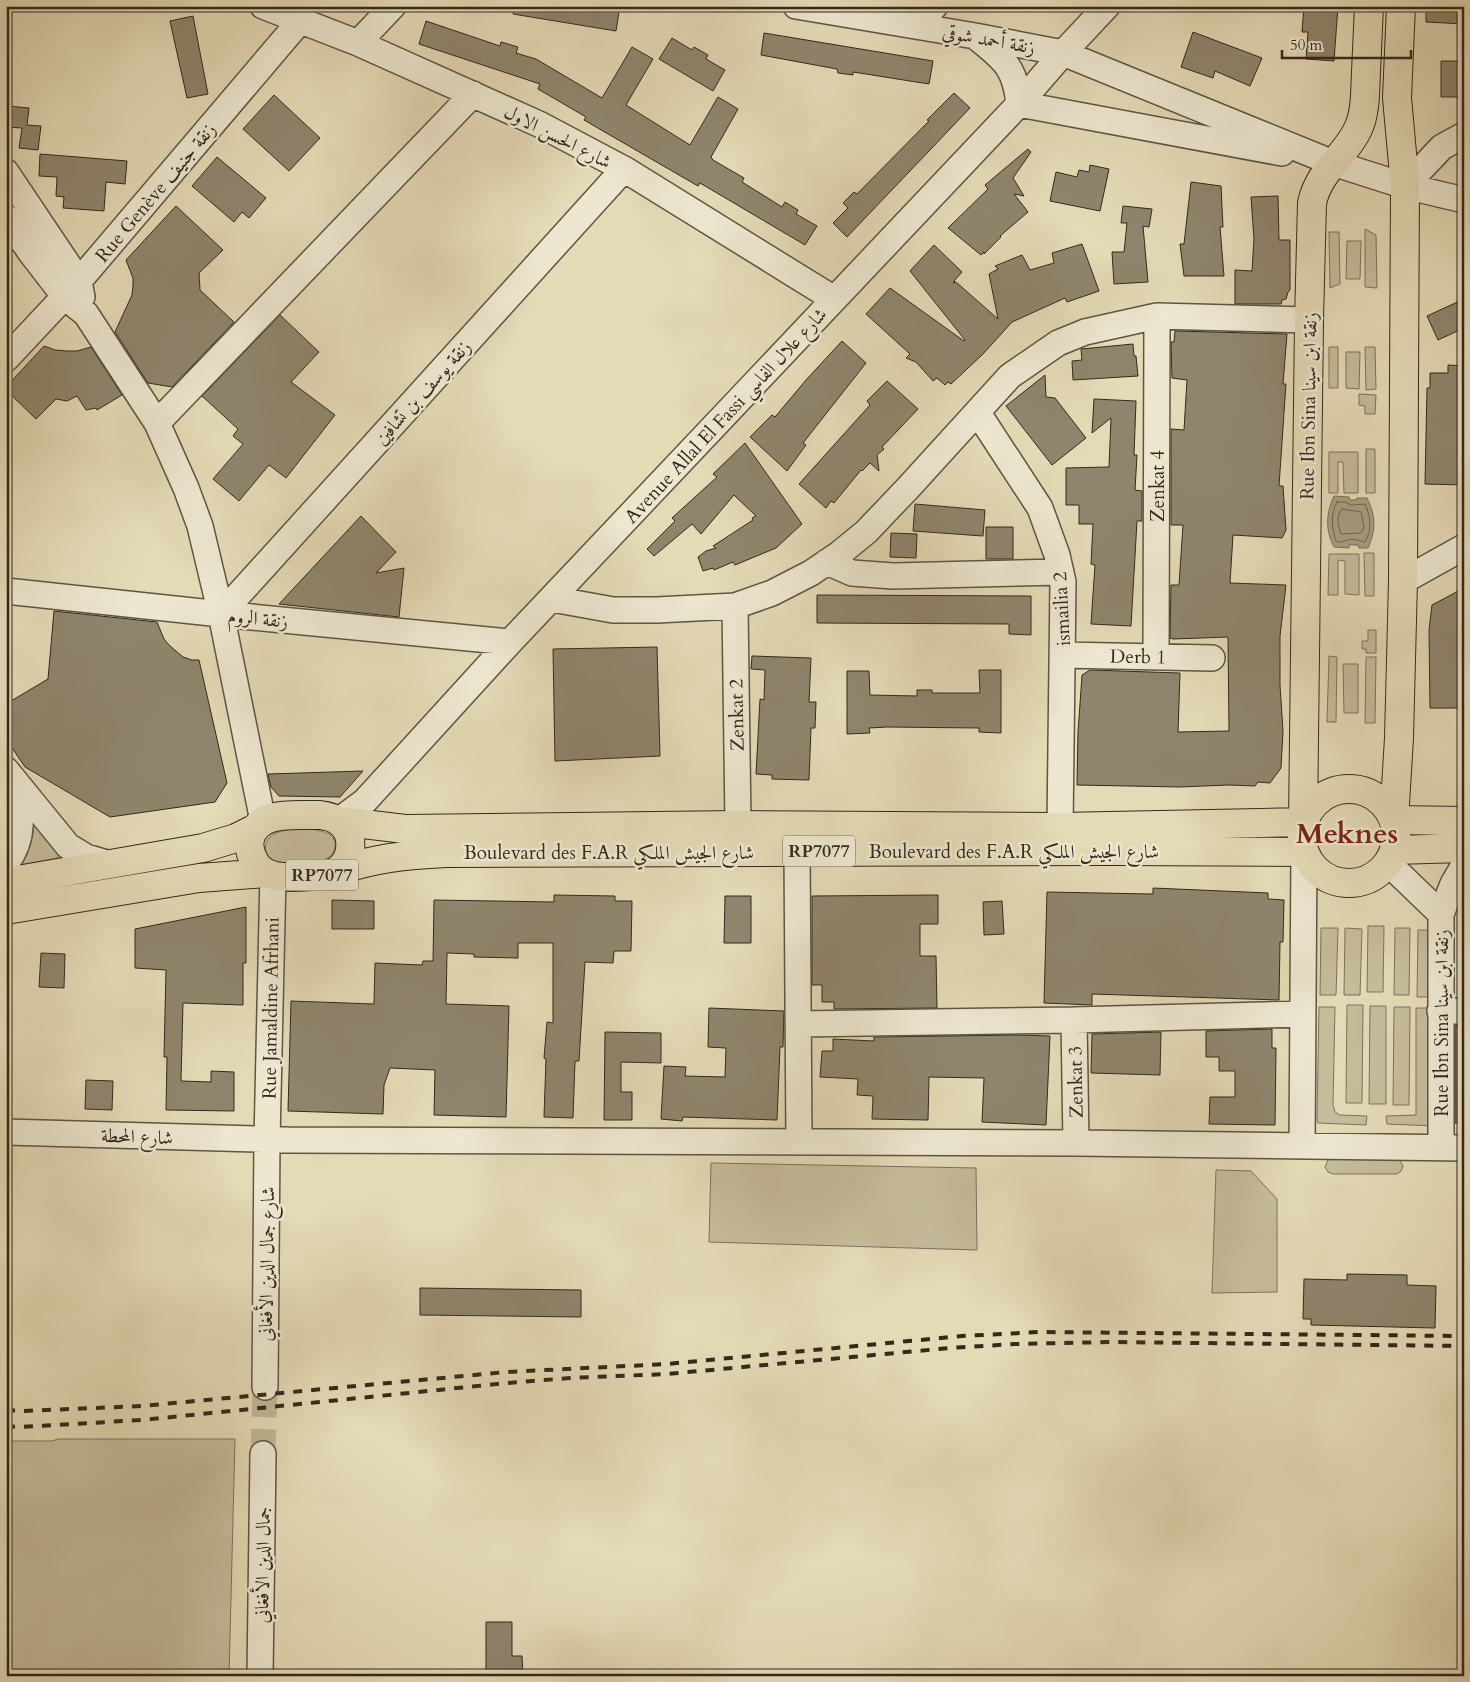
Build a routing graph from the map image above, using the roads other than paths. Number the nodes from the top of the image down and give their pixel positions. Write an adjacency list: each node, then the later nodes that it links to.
1 (263, 6): 8 (street, شارع الحسن الاول)
2 (393, 6): 11 (street)
3 (796, 6): 9 (street, زنقة أحمد شوقي)
4 (935, 6): 9 (street)
5 (1107, 6): 12 (street, Avenue Allal El Fassi شارع علال الفاسي)
6 (1369, 6): 16 (main road, Rue Ibn Sina زنقة ابن سينا)
7 (1401, 6): 19 (main road)
8 (300, 21): 11 (street, شارع الحسن الاول); 22 (street, Rue Genève زنقة جنيف)
9 (916, 26): 10 (street, زنقة أحمد شوقي)
10 (975, 36): 12 (street, زنقة أحمد شوقي); 14 (street)
11 (358, 42): 13 (street, شارع الحسن الاول)
12 (1063, 53): 14 (street, Avenue Allal El Fassi شارع علال الفاسي); 16 (street, زنقة أحمد شوقي)
13 (473, 94): 17 (street, شارع الحسن الاول); 28 (street)
14 (1019, 104): 16 (street); 23 (street, Avenue Allal El Fassi شارع علال الفاسي)
15 (1464, 135): 19 (street)
16 (1333, 163): 19 (street); 25 (main road, Rue Ibn Sina زنقة ابن سينا)
17 (624, 169): 23 (street, شارع الحسن الاول); 36 (street, زنقة يوسف بن تشافين)
18 (6, 172): 22 (street)
19 (1405, 186): 20 (street); 32 (main road)
20 (1464, 200)
21 (6, 216): 22 (street)
22 (72, 289): 26 (street, Rue Genève زنقة جنيف); 28 (street)
23 (834, 299): 34 (street, Avenue Allal El Fassi شارع علال الفاسي)
24 (1157, 316): 25 (street); 27 (street); 39 (street, Zenkat 4)
25 (1309, 320): 45 (main road, Rue Ibn Sina زنقة ابن سينا)
26 (6, 359)
27 (978, 412): 30 (street); 31 (street, ismailia 2)
28 (158, 422): 36 (street)
29 (1464, 547): 32 (street)
30 (827, 562): 31 (street); 35 (street)
31 (1061, 572): 38 (street, ismailia 2)
32 (1403, 581): 42 (main road)
33 (6, 591): 36 (street, زنقة الروم)
34 (552, 599): 35 (street); 37 (street, Avenue Allal El Fassi شارع علال الفاسي)
35 (735, 606): 47 (street, Zenkat 2)
36 (221, 614): 37 (street, زنقة الروم); 46 (street)
37 (510, 642): 43 (street, Avenue Allal El Fassi شارع علال الفاسي)
38 (1063, 655): 39 (street, Derb 1); 48 (street, ismailia 2)
39 (1156, 656): 40 (street, Derb 1)
40 (1212, 658)
41 (10, 776): 53 (street); 54 (street)
42 (1394, 820): 44 (main road); 45 (main road); 52 (main road)
43 (338, 821): 46 (main road, Boulevard des F.A.R شارع الجيش الملكي / RP7077); 47 (main road, Boulevard des F.A.R شارع الجيش الملكي / RP7077); 56 (main road, RP7077)
44 (1464, 821)
45 (1303, 822): 48 (main road, Boulevard des F.A.R شارع الجيش الملكي / RP7077); 51 (main road)
46 (259, 825): 54 (main road, Boulevard des F.A.R شارع الجيش الملكي / RP7077); 57 (main road, RP7077)
47 (738, 825): 48 (main road, Boulevard des F.A.R شارع الجيش الملكي / RP7077)
48 (1060, 826)
49 (1464, 848): 52 (main road)
50 (797, 851): 51 (main road, Boulevard des F.A.R شارع الجيش الملكي / RP7077); 56 (main road, Boulevard des F.A.R شارع الجيش الملكي / RP7077); 64 (street)
51 (1304, 852): 52 (main road); 62 (street)
52 (1391, 856): 60 (street, Rue Ibn Sina زنقة ابن سينا)
53 (6, 864)
54 (110, 864): 58 (main road, Boulevard des F.A.R شارع الجيش الملكي / RP7077)
55 (1464, 865): 60 (street)
56 (337, 871): 57 (main road, Boulevard des F.A.R شارع الجيش الملكي / RP7077)
57 (270, 874): 59 (main road, Boulevard des F.A.R شارع الجيش الملكي / RP7077); 66 (street, Rue Jamaldine Afrhani)
58 (6, 882)
59 (6, 910)
60 (1441, 914): 61 (street, Rue Ibn Sina زنقة ابن سينا)
61 (1452, 1011): 70 (street, Rue Ibn Sina زنقة ابن سينا)
62 (1302, 1014): 63 (street); 69 (street)
63 (1074, 1020): 64 (street); 68 (street, Zenkat 3)
64 (799, 1024): 67 (street)
65 (6, 1132): 66 (street, شارع المحطة)
66 (267, 1140): 67 (street, شارع المحطة); 71 (street, شارع جمال الدين الأفغاني)
67 (799, 1142): 68 (street, شارع المحطة)
68 (1076, 1144): 69 (street, شارع المحطة)
69 (1302, 1146): 70 (street, شارع المحطة)
70 (1452, 1148)
71 (265, 1388)
72 (263, 1454): 73 (street, جمال الدين الأفغاني)
73 (260, 1676)

